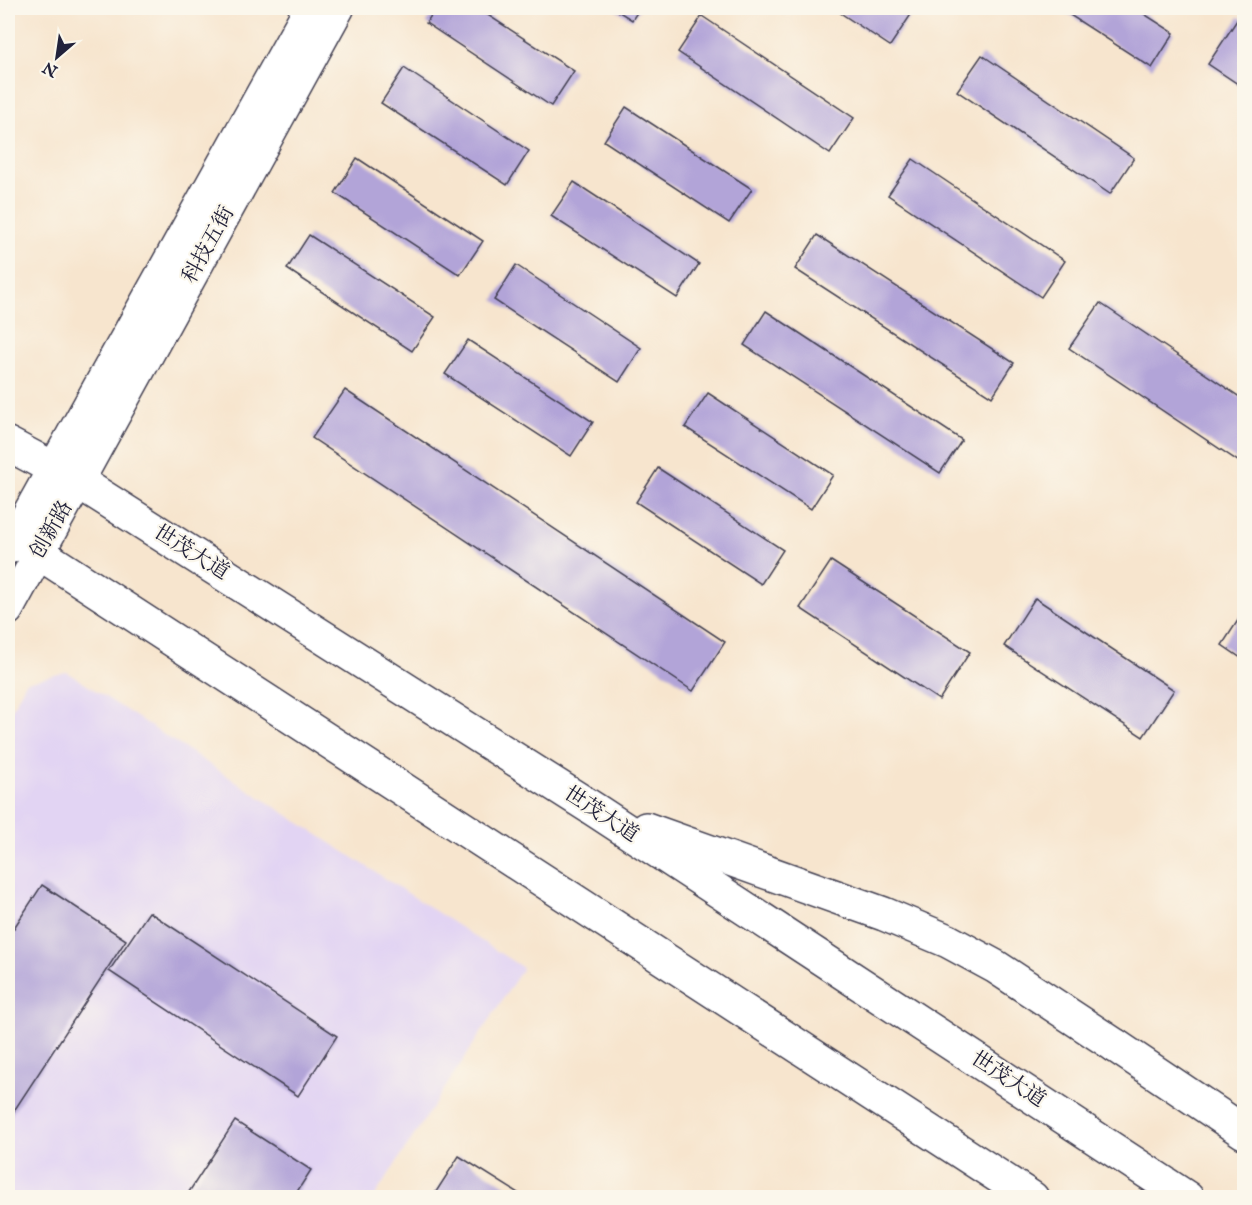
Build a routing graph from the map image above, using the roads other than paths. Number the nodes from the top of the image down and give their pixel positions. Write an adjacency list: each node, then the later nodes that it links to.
1 (309, 8): 4 (street, 科技五街)
2 (339, 8): 4 (street, 科技五街)
3 (8, 444): 4 (main road, 世茂大道)
4 (66, 475): 5 (street, 创新路); 7 (main road, 世茂大道)
5 (17, 545): 6 (street, 创新路); 9 (main road)
6 (8, 610)
7 (595, 810): 8 (main road); 10 (main road, 世茂大道)
8 (1245, 1132)
9 (1032, 1197)
10 (1187, 1197)

